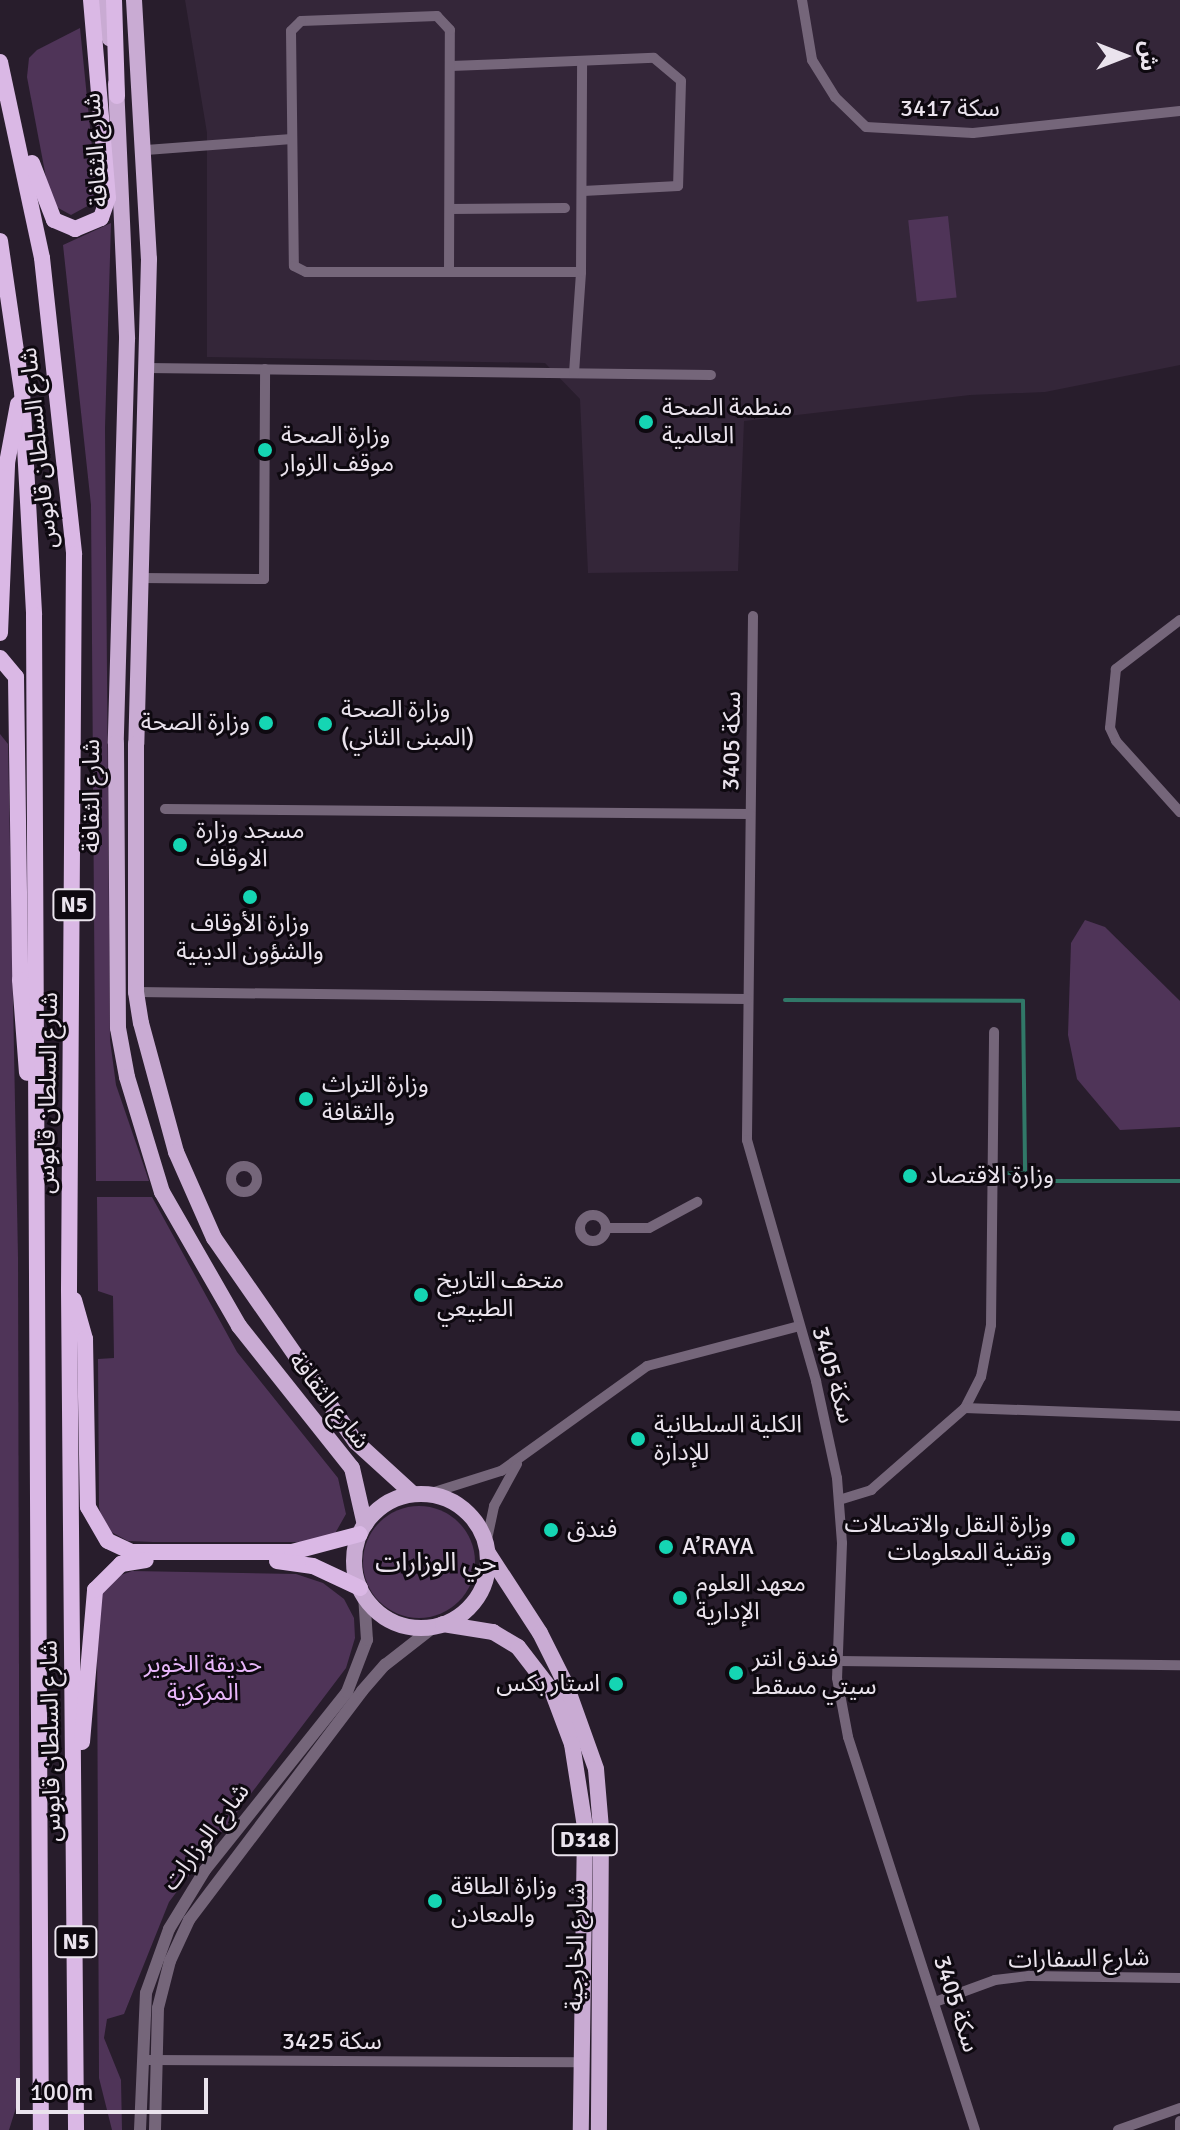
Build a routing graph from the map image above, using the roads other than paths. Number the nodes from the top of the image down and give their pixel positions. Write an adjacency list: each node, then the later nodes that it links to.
1 (91, 0): 12 (highway)
2 (103, 0): 9 (main road, شارع الثقافة)
3 (114, 0): 9 (highway)
4 (134, 0): 13 (main road, شارع الثقافة)
5 (802, 0): 10 (street, سكة 3417)
6 (0, 62): 12 (highway, شارع السلطان قابوس / N5)
7 (582, 63): 8 (street); 14 (street); 14 (street)
8 (451, 66): 11 (street); 16 (street)
9 (117, 96): 37 (main road, شارع الثقافة)
10 (1180, 111)
11 (292, 139): 13 (street); 18 (street)
12 (21, 148): 45 (highway, شارع السلطان قابوس / N5)
13 (146, 150): 22 (main road, شارع الثقافة)
14 (583, 191): 19 (street)
15 (565, 208): 16 (street)
16 (450, 209): 18 (street)
17 (0, 241): 20 (highway, شارع السلطان قابوس / N5)
18 (449, 272): 19 (street)
19 (581, 272): 24 (street)
20 (6, 273): 21 (highway); 26 (highway, شارع السلطان قابوس / N5)
21 (0, 294)
22 (146, 368): 23 (street); 27 (main road, شارع الثقافة)
23 (265, 369): 24 (street); 27 (street)
24 (574, 373): 25 (street)
25 (711, 375)
26 (22, 391): 30 (highway); 43 (highway, شارع السلطان قابوس / N5)
27 (140, 578): 38 (main road, شارع الثقافة)
28 (753, 616): 36 (street, سكة 3405)
29 (1180, 620): 35 (street)
30 (0, 633)
31 (0, 658): 33 (highway)
32 (0, 726): 33 (highway)
33 (18, 751): 43 (highway)
34 (165, 809): 36 (street)
35 (1180, 812)
36 (750, 814): 39 (street, سكة 3405)
37 (116, 848): 38 (main road); 41 (main road, شارع الثقافة)
38 (136, 992): 39 (street); 41 (main road); 50 (main road, شارع الثقافة)
39 (747, 999): 46 (street, سكة 3405)
40 (994, 1032): 47 (street)
41 (124, 1064): 52 (main road, شارع الثقافة)
42 (697, 1202): 44 (street)
43 (37, 1207): 70 (highway, شارع السلطان قابوس / N5)
44 (606, 1228)
45 (69, 1290): 52 (highway); 58 (highway, شارع السلطان قابوس / N5)
46 (799, 1326): 49 (street); 51 (street, سكة 3405)
47 (965, 1408): 48 (street); 51 (street)
48 (1180, 1416)
49 (523, 1457): 50 (street); 53 (street)
50 (421, 1494): 52 (main road); 53 (main road, D318)
51 (839, 1500): 56 (street, سكة 3405)
52 (362, 1530): 54 (main road)
53 (487, 1548): 55 (main road); 62 (main road, شارع الخارجية / D318)
54 (362, 1591): 55 (main road, D318); 58 (highway); 60 (street, شارع الوزارات)
55 (439, 1625): 63 (street, شارع الوزارات); 64 (main road, شارع الخارجية / D318)
56 (839, 1661): 57 (street); 61 (street, سكة 3405)
57 (1180, 1665)
58 (76, 1754): 71 (highway, شارع السلطان قابوس / N5)
59 (1180, 1978): 61 (street, شارع السفارات)
60 (146, 1993): 63 (street); 72 (street, شارع الوزارات)
61 (935, 2002): 74 (street, سكة 3405)
62 (599, 2038): 64 (main road); 65 (main road, شارع الخارجية / D318)
63 (154, 2061): 64 (street, سكة 3425); 73 (street, شارع الوزارات)
64 (583, 2062): 65 (main road); 68 (main road, شارع الخارجية / D318)
65 (599, 2089): 69 (main road, شارع الخارجية / D318)
66 (1180, 2108): 75 (street)
67 (1180, 2121): 76 (street)
68 (582, 2125): 69 (main road)
69 (599, 2125)
70 (41, 2130)
71 (76, 2130)
72 (140, 2130)
73 (155, 2130)
74 (975, 2130)
75 (1118, 2130)
76 (1180, 2130)

